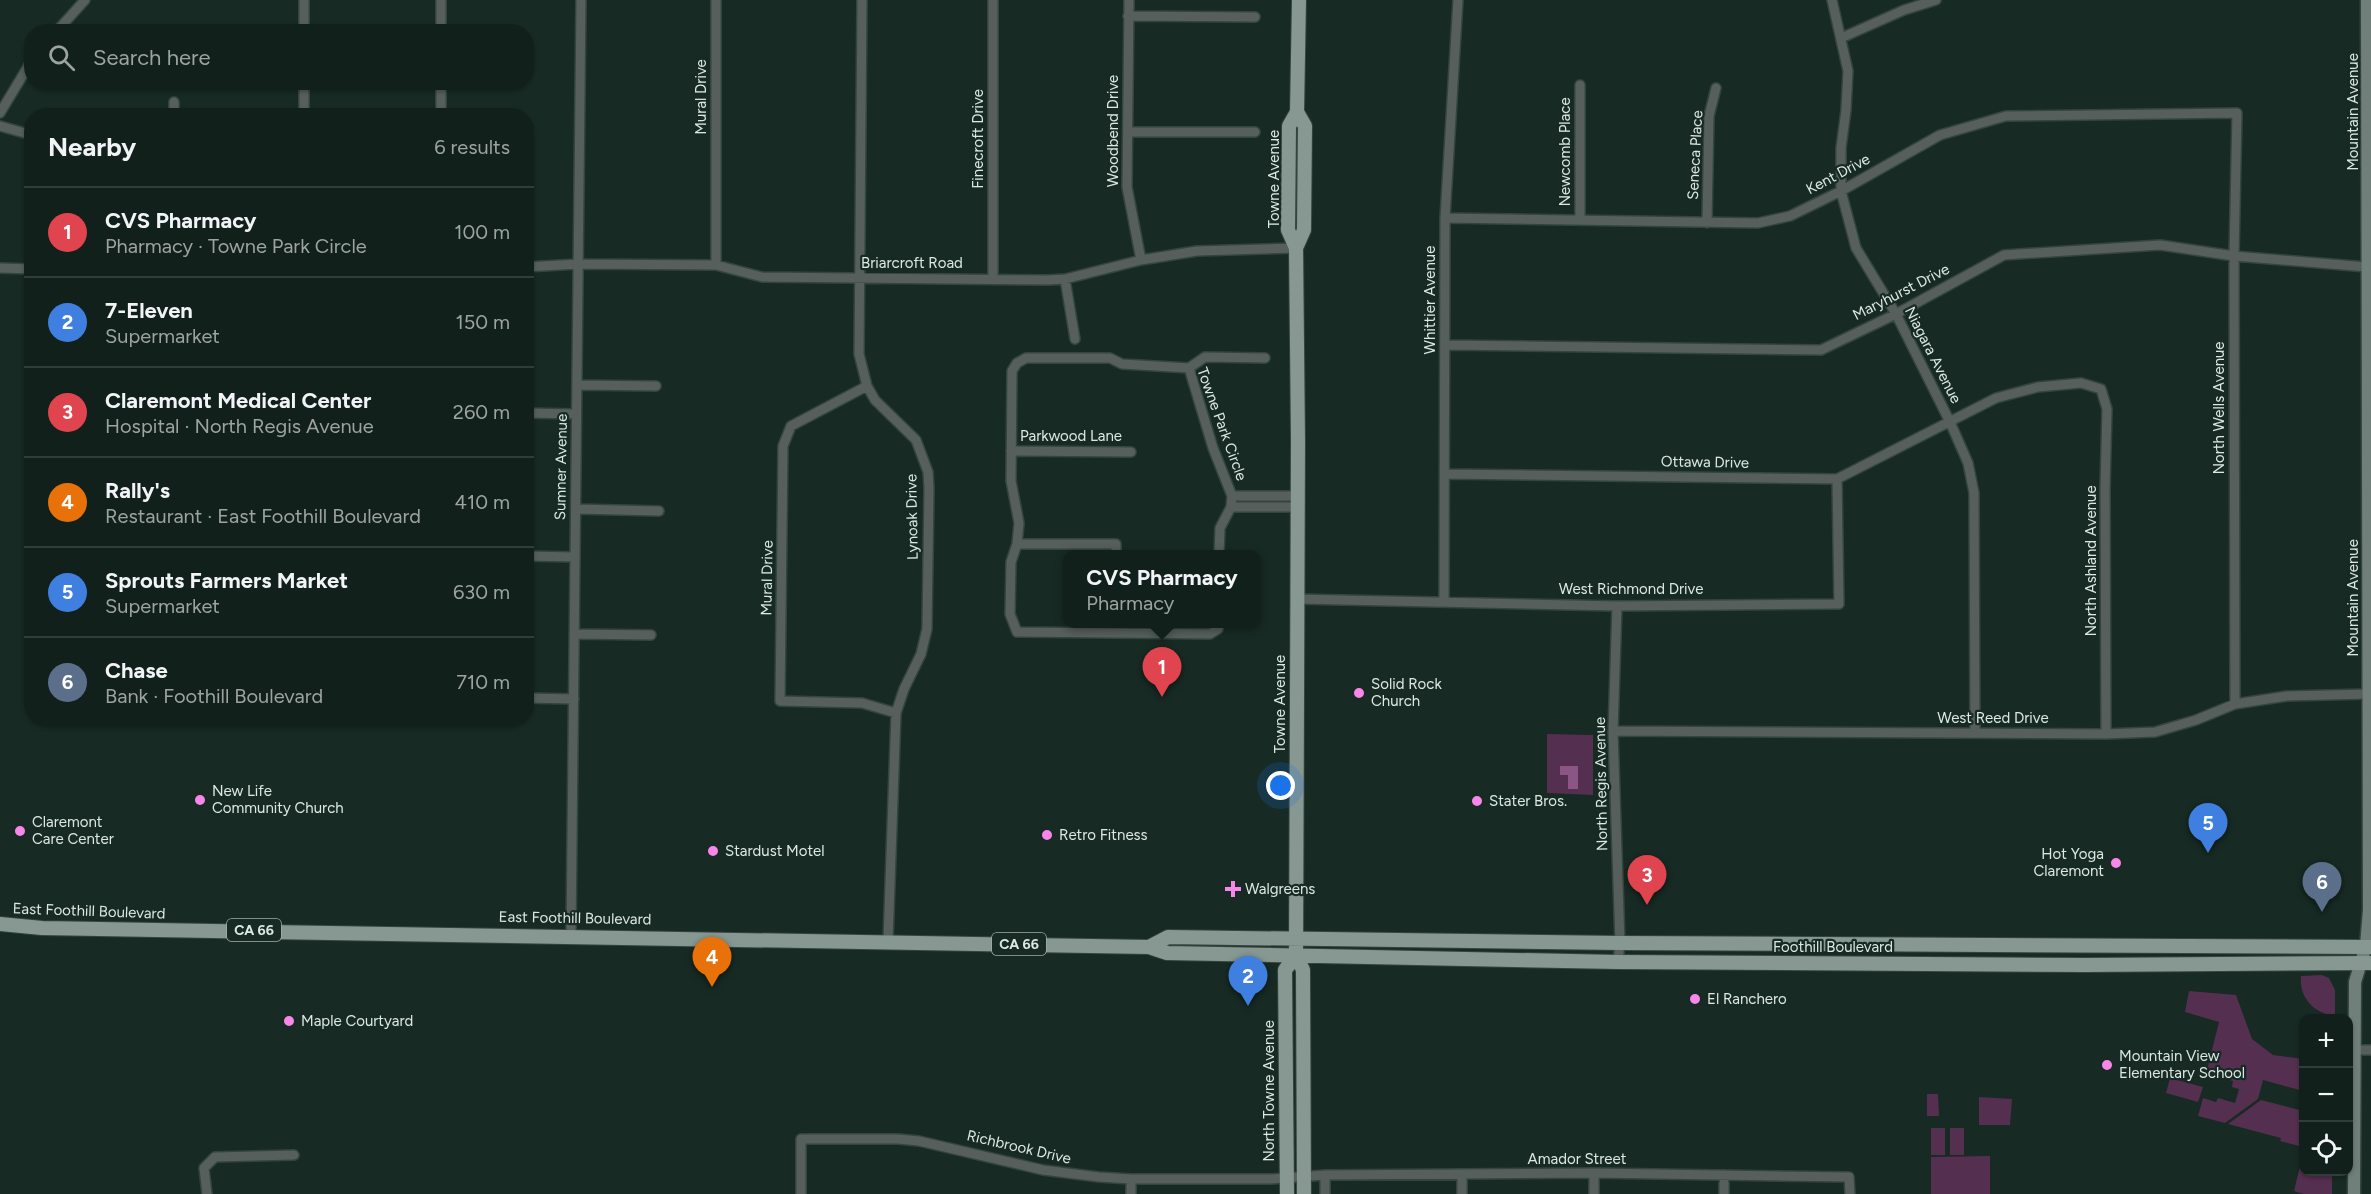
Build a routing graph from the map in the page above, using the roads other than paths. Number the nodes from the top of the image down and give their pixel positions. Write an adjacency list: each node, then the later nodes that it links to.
1 (85, 0): 17 (street)
2 (304, 0): 18 (street)
3 (441, 0): 19 (street)
4 (581, 0): 43 (street, Sumner Avenue)
5 (716, 0): 44 (street, Mural Drive)
6 (862, 0): 49 (street, Lynoak Drive)
7 (993, 0): 50 (street, Finecroft Drive)
8 (1129, 0): 14 (street, Woodbend Drive)
9 (1299, 0): 40 (main road, Towne Avenue)
10 (1458, 0): 37 (street, Whittier Avenue)
11 (1832, 0): 20 (street, Niagara Avenue)
12 (1936, 0): 20 (street)
13 (2367, 0): 16 (main road, Mountain Avenue)
14 (1128, 15): 15 (street); 33 (street, Woodbend Drive)
15 (1255, 17)
16 (2369, 21): 46 (main road, Mountain Avenue)
17 (63, 24)
18 (304, 24)
19 (441, 24)
20 (1841, 38): 36 (street, Niagara Avenue)
21 (24, 73): 30 (street)
22 (1580, 85): 38 (street, Newcomb Place)
23 (1716, 88): 39 (street, Seneca Place)
24 (304, 90): 28 (street)
25 (441, 90): 29 (street)
26 (174, 102): 27 (street)
27 (174, 108)
28 (304, 108)
29 (441, 108)
30 (0, 113)
31 (2237, 113): 36 (street, Kent Drive); 41 (street, North Wells Avenue)
32 (0, 126): 35 (street)
33 (1129, 132): 34 (street); 42 (street, Woodbend Drive)
34 (1255, 132)
35 (24, 133)
36 (1841, 191): 39 (street, Kent Drive); 52 (street, Niagara Avenue)
37 (1445, 218): 38 (street, Kent Drive); 54 (street, Whittier Avenue)
38 (1580, 220): 39 (street, Kent Drive)
39 (1707, 223)
40 (1296, 248): 42 (street, Briarcroft Road); 69 (main road, Towne Avenue)
41 (2234, 256): 46 (street, Maryhurst Drive); 52 (street, Maryhurst Drive); 88 (street, North Wells Avenue)
42 (1142, 260): 51 (street, Briarcroft Road)
43 (578, 264): 44 (street, Briarcroft Road); 45 (street, Briarcroft Road); 57 (street, Sumner Avenue)
44 (716, 265): 49 (street, Briarcroft Road)
45 (534, 267)
46 (2367, 267): 73 (main road, Mountain Avenue)
47 (0, 268): 48 (street)
48 (24, 268)
49 (859, 278): 50 (street, Briarcroft Road); 59 (street, Lynoak Drive)
50 (993, 279): 51 (street, Briarcroft Road)
51 (1065, 279): 53 (street)
52 (1896, 314): 54 (street, Maryhurst Drive); 63 (street, Niagara Avenue)
53 (1075, 339)
54 (1446, 345): 66 (street, Whittier Avenue)
55 (1265, 358): 56 (street)
56 (1189, 368): 64 (street, Towne Park Circle); 68 (street, Towne Park Circle)
57 (577, 385): 58 (street); 62 (street, Sumner Avenue)
58 (656, 386)
59 (867, 386): 89 (street, Lynoak Drive); 89 (street, Mural Drive)
60 (2101, 389): 63 (street, Ottawa Drive); 92 (street, North Ashland Avenue)
61 (534, 413): 62 (street)
62 (576, 414): 71 (street, Sumner Avenue)
63 (1950, 422): 67 (street, Ottawa Drive); 91 (street, Niagara Avenue)
64 (1011, 451): 65 (street, Parkwood Lane); 74 (street, Towne Park Circle)
65 (1131, 452)
66 (1446, 474): 67 (street, Ottawa Drive); 80 (street, Whittier Avenue)
67 (1838, 479): 81 (street, West Richmond Drive)
68 (1232, 496): 69 (street, Towne Park Circle); 70 (street, Towne Park Circle)
69 (1297, 501): 70 (street); 79 (main road, Towne Avenue)
70 (1231, 507): 76 (street, Towne Park Circle)
71 (576, 509): 72 (street); 78 (street, Sumner Avenue)
72 (659, 511)
73 (2370, 543): 85 (main road, Mountain Avenue)
74 (1017, 544): 75 (street); 82 (street, Towne Park Circle)
75 (1116, 550)
76 (1219, 550)
77 (534, 556): 78 (street)
78 (575, 557): 83 (street, Sumner Avenue)
79 (1297, 599): 80 (street, West Richmond Drive); 95 (main road, Towne Avenue)
80 (1444, 601): 81 (street, West Richmond Drive)
81 (1617, 606): 90 (street, North Regis Avenue)
82 (1218, 628)
83 (574, 634): 84 (street); 87 (street, Sumner Avenue)
84 (651, 635)
85 (2368, 694): 88 (street, West Reed Drive); 98 (main road, Mountain Avenue)
86 (534, 698): 87 (street)
87 (574, 699): 94 (street, Sumner Avenue)
88 (2235, 704): 92 (street, West Reed Drive)
89 (896, 713): 96 (street, Lynoak Drive)
90 (1613, 731): 91 (street, West Reed Drive); 97 (street, North Regis Avenue)
91 (1975, 733): 92 (street, West Reed Drive)
92 (2106, 734)
93 (0, 924): 94 (main road, East Foothill Boulevard / CA 66)
94 (572, 934): 96 (main road, East Foothill Boulevard / CA 66)
95 (1296, 938): 97 (main road, Foothill Boulevard); 99 (main road, East Foothill Boulevard / CA 66); 100 (main road, Towne Avenue)
96 (888, 941): 99 (main road, East Foothill Boulevard / CA 66)
97 (1620, 943): 98 (main road, Foothill Boulevard); 101 (street, North Regis Avenue)
98 (2368, 946): 102 (main road, Mountain Avenue)
99 (1149, 947): 100 (main road, East Foothill Boulevard / CA 66)
100 (1296, 955): 101 (main road, Foothill Boulevard); 110 (main road, Towne Avenue); 112 (main road, North Towne Avenue)
101 (1618, 962): 102 (main road, Foothill Boulevard)
102 (2366, 963): 103 (main road, Mountain Avenue)
103 (2355, 1050): 104 (street); 123 (main road, Mountain Avenue)
104 (2371, 1050)
105 (294, 1155): 113 (street)
106 (1594, 1173): 107 (street, Amador Street); 109 (street, Amador Street); 120 (street)
107 (1462, 1174): 108 (street, Amador Street); 119 (street)
108 (1325, 1175): 110 (street, Amador Street); 118 (street)
109 (1724, 1175): 121 (street); 122 (street, Amador Street)
110 (1304, 1177): 112 (street, Richbrook Drive); 117 (main road, Towne Avenue)
111 (1131, 1179): 112 (street, Richbrook Drive); 114 (street, Richbrook Drive); 115 (street)
112 (1286, 1179): 116 (main road, North Towne Avenue)
113 (207, 1194)
114 (801, 1194)
115 (1131, 1194)
116 (1287, 1194)
117 (1304, 1194)
118 (1325, 1194)
119 (1462, 1194)
120 (1594, 1194)
121 (1724, 1194)
122 (1850, 1194)
123 (2354, 1194)

